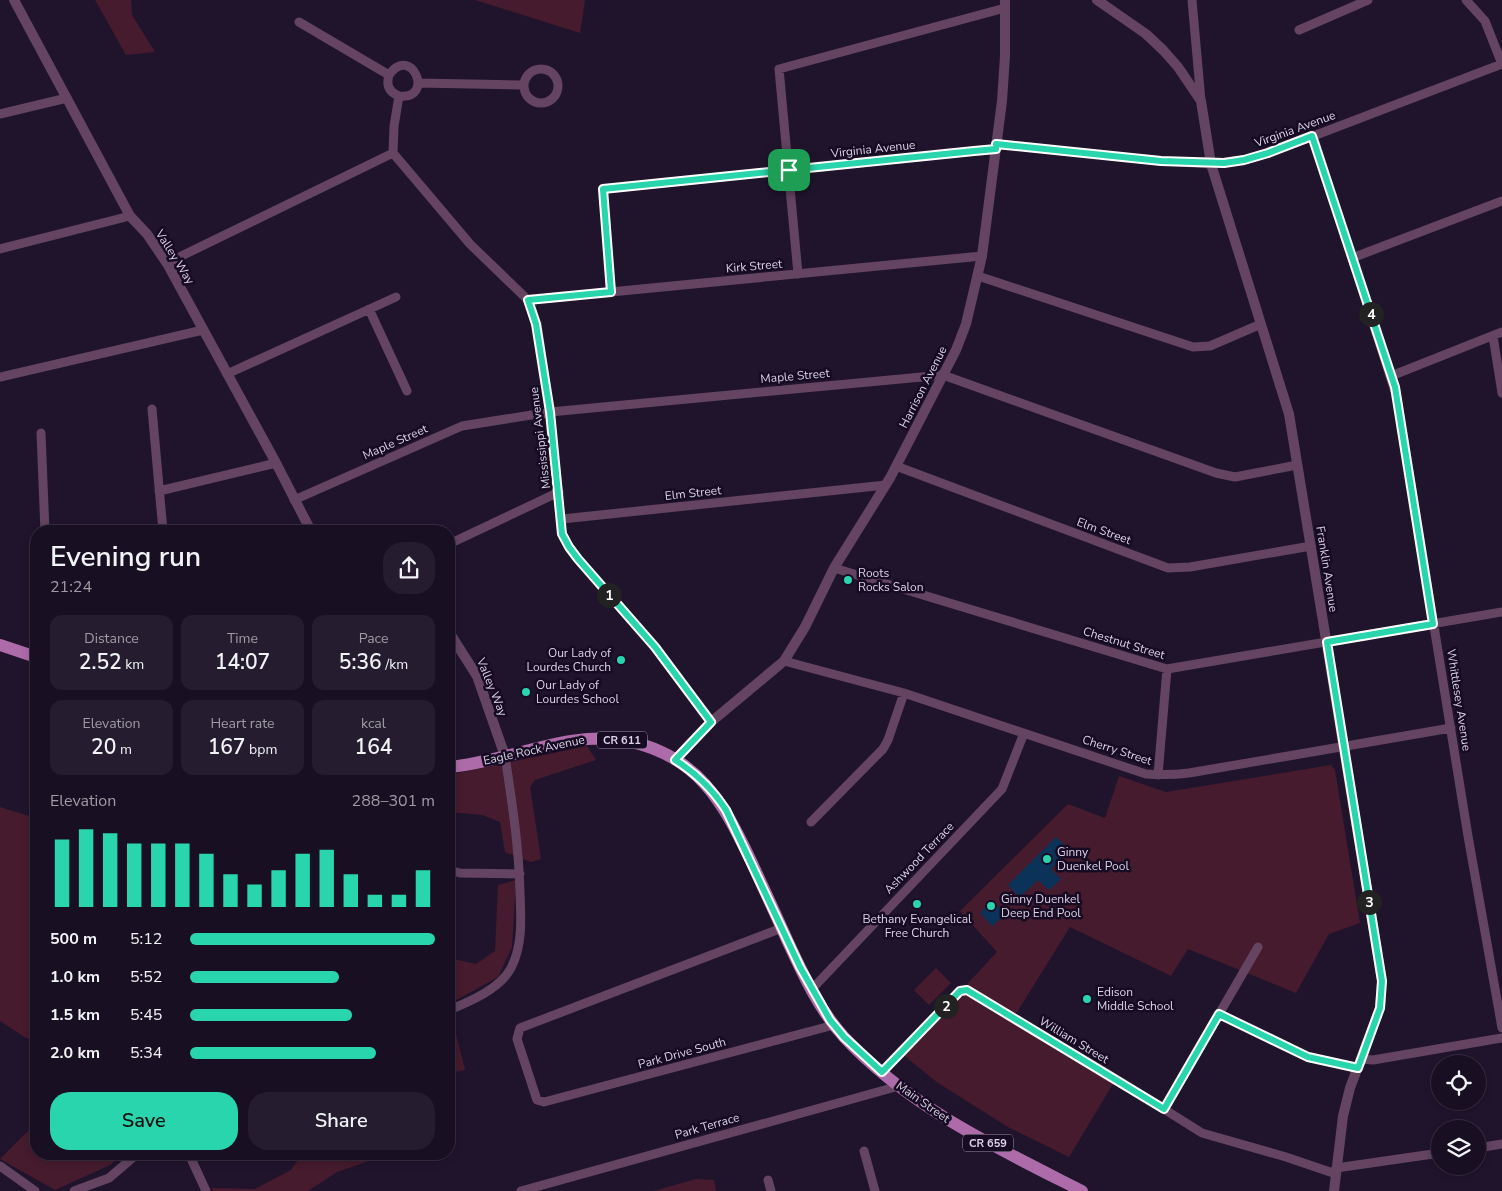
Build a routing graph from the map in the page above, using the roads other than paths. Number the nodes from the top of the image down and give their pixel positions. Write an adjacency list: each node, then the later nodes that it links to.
1 (14, 0): 14 (street, Valley Way)
2 (1097, 0): 15 (street, Franklin Avenue)
3 (1192, 0): 15 (street)
4 (1368, 0): 8 (street)
5 (1466, 0): 9 (street)
6 (1005, 4): 18 (street, Harrison Avenue); 21 (street)
7 (299, 22): 10 (street)
8 (1299, 30)
9 (1502, 64): 17 (street, Virginia Avenue)
10 (389, 75): 11 (street); 13 (street)
11 (418, 83): 12 (street); 13 (street)
12 (524, 85)
13 (399, 96): 19 (street)
14 (67, 98): 16 (street); 23 (street, Valley Way)
15 (1201, 101): 20 (street, Franklin Avenue)
16 (0, 114)
17 (1312, 136): 20 (street, Virginia Avenue); 26 (street, Whittlesey Avenue)
18 (996, 146): 20 (street, Virginia Avenue); 21 (street, Virginia Avenue); 25 (street, Harrison Avenue)
19 (393, 153): 27 (street); 32 (street, Mississippi Avenue)
20 (1211, 164): 34 (street, Franklin Avenue)
21 (789, 170): 28 (street); 30 (street, Virginia Avenue)
22 (1502, 201): 26 (street)
23 (130, 216): 24 (street); 27 (street, Valley Way)
24 (0, 249)
25 (982, 256): 28 (street, Kirk Street); 29 (street, Harrison Avenue)
26 (1352, 258): 40 (street, Whittlesey Avenue)
27 (167, 262): 35 (street, Valley Way)
28 (798, 274): 30 (street, Kirk Street)
29 (978, 276): 34 (street); 39 (street, Harrison Avenue)
30 (611, 292): 32 (street, Kirk Street)
31 (396, 297): 33 (street)
32 (528, 300): 45 (street, Mississippi Avenue)
33 (369, 309): 38 (street); 42 (street)
34 (1261, 324): 48 (street, Franklin Avenue)
35 (203, 330): 38 (street, Valley Way); 41 (street)
36 (1502, 332): 37 (street)
37 (1493, 336): 40 (street); 43 (street)
38 (227, 374): 47 (street, Valley Way)
39 (943, 374): 45 (street, Maple Street); 48 (street, Maple Street); 49 (street, Harrison Avenue)
40 (1392, 376): 62 (street, Whittlesey Avenue)
41 (0, 377)
42 (407, 391)
43 (1502, 393)
44 (152, 410): 51 (street)
45 (550, 412): 52 (street, Mississippi Avenue); 53 (street, Maple Street)
46 (41, 433): 55 (street)
47 (276, 463): 51 (street); 53 (street, Valley Way)
48 (1297, 465): 59 (street, Franklin Avenue)
49 (896, 466): 50 (street, Harrison Avenue); 59 (street, Elm Street)
50 (886, 485): 54 (street, Elm Street); 60 (street, Harrison Avenue)
51 (159, 491): 56 (street)
52 (559, 492): 54 (street, Mississippi Avenue); 58 (street)
53 (294, 500): 57 (street, Valley Way)
54 (562, 519): 70 (street, Mississippi Avenue)
55 (45, 525)
56 (162, 525)
57 (308, 525)
58 (455, 541)
59 (1311, 546): 64 (street, Franklin Avenue)
60 (834, 568): 67 (street, Harrison Avenue); 68 (street, Chestnut Street)
61 (1502, 612): 62 (street, Chestnut Street)
62 (1433, 624): 64 (street, Chestnut Street); 71 (street, Whittlesey Avenue)
63 (455, 641): 74 (street, Valley Way)
64 (1327, 642): 68 (street, Chestnut Street); 73 (street, Franklin Avenue)
65 (0, 646): 66 (main road)
66 (30, 655)
67 (784, 660): 69 (street, Cherry Street); 70 (street, Harrison Avenue)
68 (1166, 669): 77 (street)
69 (904, 693): 72 (street, Cherry Street); 78 (street)
70 (711, 722): 75 (street)
71 (1451, 728): 73 (street, Cherry Street); 87 (street, Whittlesey Avenue)
72 (1024, 733): 77 (street, Cherry Street); 83 (street, Ashwood Terrace)
73 (1344, 746): 77 (street, Cherry Street); 89 (street, Franklin Avenue)
74 (505, 756): 75 (main road, Eagle Rock Avenue / CR 611); 76 (main road, Eagle Rock Avenue / CR 611); 80 (street)
75 (675, 760): 81 (main road, Main Street / CR 659)
76 (455, 766)
77 (1158, 775)
78 (812, 822)
79 (455, 872): 80 (street)
80 (520, 874): 84 (street)
81 (782, 928): 83 (main road, Main Street / CR 659); 86 (street, Park Drive South)
82 (1258, 948): 85 (street)
83 (812, 989): 86 (main road, Main Street / CR 659)
84 (455, 1008)
85 (1219, 1014): 89 (street); 92 (street)
86 (834, 1025): 90 (main road, Main Street / CR 659)
87 (1502, 1028)
88 (1502, 1038): 89 (street)
89 (1359, 1064): 100 (street, Franklin Avenue)
90 (882, 1072): 91 (main road, Main Street / CR 659); 92 (street, William Street)
91 (900, 1086): 105 (street, Park Terrace); 108 (main road, Main Street / CR 659)
92 (1164, 1109): 100 (street, William Street)
93 (1502, 1144): 94 (street)
94 (1486, 1147)
95 (864, 1151): 107 (street)
96 (1431, 1155): 100 (street, William Street)
97 (130, 1160): 103 (street)
98 (192, 1160): 104 (street)
99 (0, 1166): 102 (street)
100 (1336, 1171): 109 (street, Franklin Avenue)
101 (768, 1180): 106 (street)
102 (35, 1191)
103 (74, 1191)
104 (206, 1191)
105 (521, 1191)
106 (771, 1191)
107 (875, 1191)
108 (1082, 1191)
109 (1334, 1191)

